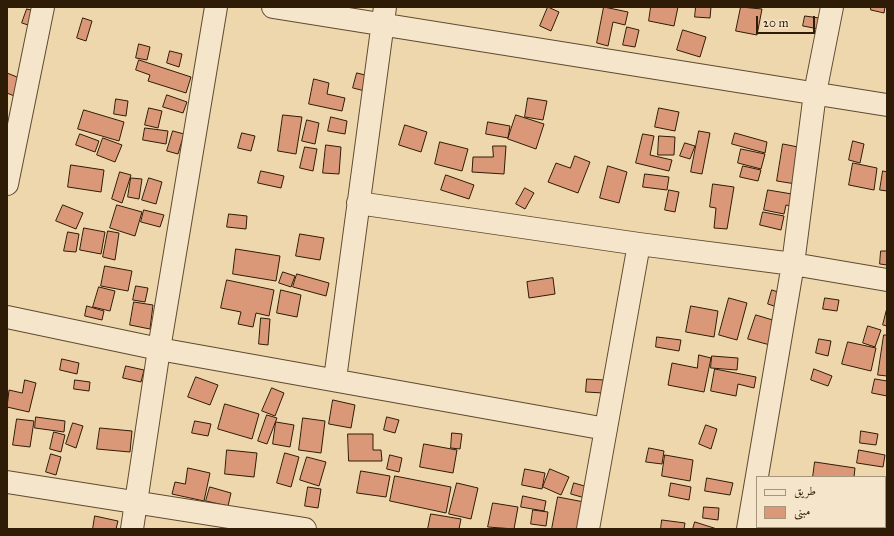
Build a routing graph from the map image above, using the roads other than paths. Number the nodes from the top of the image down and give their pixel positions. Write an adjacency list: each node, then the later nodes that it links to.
1 (43, 7): 8 (street)
2 (216, 7): 15 (street)
3 (273, 7): 5 (street)
4 (832, 7): 6 (street)
5 (384, 16): 6 (street); 10 (street)
6 (815, 93): 7 (street); 12 (street)
7 (887, 105)
8 (11, 140): 9 (street)
9 (7, 184)
10 (358, 203): 11 (street); 16 (street)
11 (639, 244): 12 (street); 17 (street)
12 (793, 264): 13 (street); 18 (street)
13 (887, 280)
14 (7, 317): 15 (street)
15 (159, 349): 16 (street); 21 (street)
16 (336, 379): 17 (street)
17 (606, 429): 24 (street)
18 (757, 476)
19 (7, 482): 21 (street)
20 (756, 482): 25 (street)
21 (136, 502): 22 (street); 23 (street)
22 (132, 529)
23 (301, 529)
24 (588, 529)
25 (748, 529)

